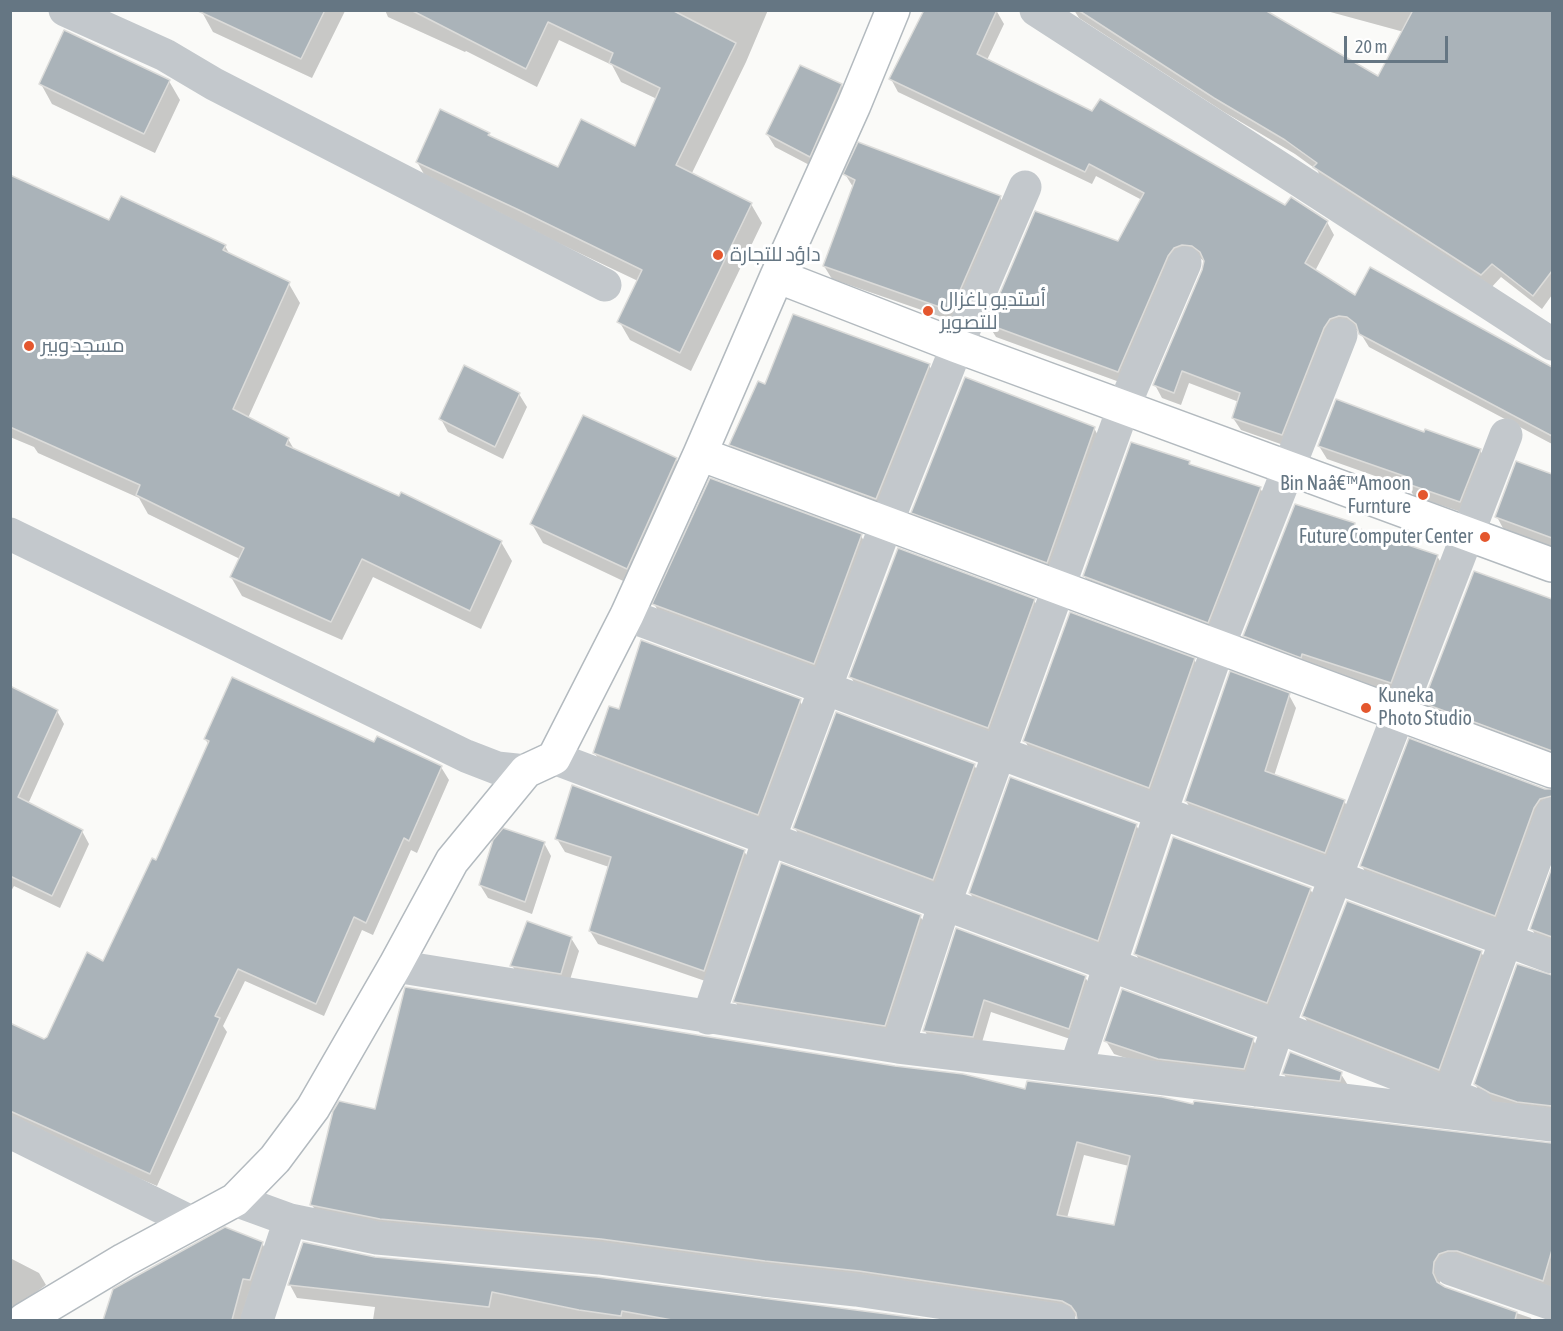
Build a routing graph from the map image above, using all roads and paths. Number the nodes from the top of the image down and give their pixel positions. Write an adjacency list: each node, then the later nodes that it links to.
1 (65, 10): 7 (street)
2 (893, 10): 6 (main road)
3 (1036, 10): 9 (street)
4 (1025, 187): 10 (street)
5 (1185, 262): 11 (street)
6 (777, 276): 10 (main road); 13 (main road)
7 (605, 285)
8 (1341, 335): 14 (street)
9 (1552, 344)
10 (957, 346): 11 (main road); 15 (street)
11 (1124, 406): 14 (main road); 19 (street)
12 (1506, 435): 17 (street)
13 (700, 454): 15 (main road); 20 (main road)
14 (1290, 468): 17 (main road); 21 (street)
15 (886, 525): 19 (main road); 22 (street)
16 (10, 534): 25 (street)
17 (1468, 534): 18 (main road); 23 (street)
18 (1552, 565)
19 (1059, 588): 21 (main road); 24 (street)
20 (627, 615): 22 (street); 25 (main road)
21 (1218, 648): 23 (main road); 27 (street)
22 (824, 689): 24 (street); 29 (street)
23 (1399, 714): 26 (main road); 30 (street)
24 (998, 751): 27 (street); 31 (street)
25 (540, 764): 29 (street); 35 (main road)
26 (1552, 771)
27 (1161, 812): 30 (street); 34 (street)
28 (1552, 814): 32 (street)
29 (769, 839): 31 (street); 36 (street)
30 (1336, 879): 32 (street); 37 (street)
31 (945, 903): 34 (street); 38 (street)
32 (1505, 940): 33 (street); 41 (street)
33 (1552, 957)
34 (1109, 964): 37 (street); 39 (street)
35 (395, 966): 36 (street); 45 (main road)
36 (708, 1018): 38 (street)
37 (1278, 1027): 40 (street); 41 (street)
38 (898, 1047): 39 (street)
39 (1076, 1067): 40 (street)
40 (1257, 1090): 42 (street)
41 (1450, 1094): 42 (street)
42 (1516, 1121): 43 (street)
43 (1552, 1125)
44 (10, 1132): 47 (street)
45 (235, 1200): 46 (street); 47 (main road)
46 (290, 1220): 51 (street); 52 (street)
47 (193, 1222): 50 (main road)
48 (1451, 1269): 49 (street)
49 (1552, 1304)
50 (24, 1320)
51 (257, 1320)
52 (1059, 1320)

